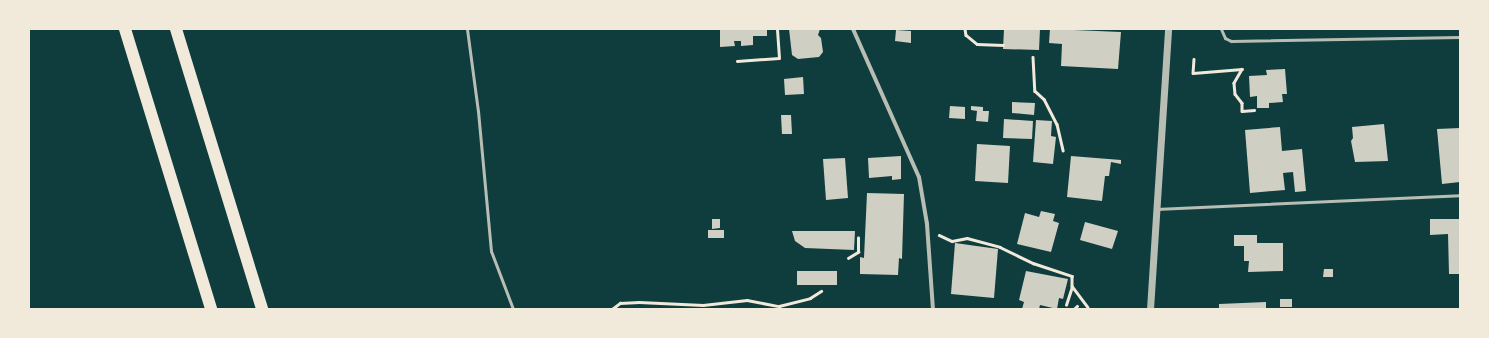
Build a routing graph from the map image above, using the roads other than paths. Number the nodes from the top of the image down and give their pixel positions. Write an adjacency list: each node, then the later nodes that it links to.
1 (125, 29): 10 (highway)
2 (176, 29): 11 (highway)
3 (467, 29): 12 (lane)
4 (853, 29): 13 (street)
5 (1168, 29): 9 (street)
6 (1221, 29): 7 (lane)
7 (1460, 37)
8 (1460, 195): 9 (lane)
9 (1156, 209): 14 (street)
10 (211, 309)
11 (262, 309)
12 (513, 309)
13 (933, 309)
14 (1150, 309)

